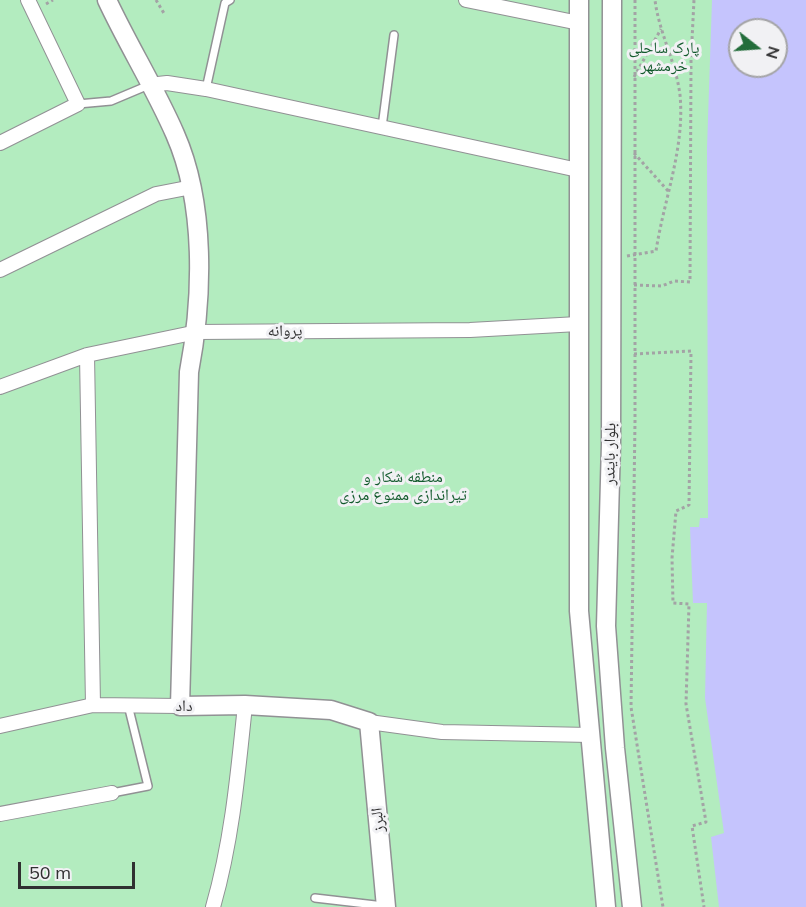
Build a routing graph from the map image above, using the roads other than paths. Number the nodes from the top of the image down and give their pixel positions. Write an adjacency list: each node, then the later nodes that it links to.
1 (28, 0): 11 (street)
2 (107, 0): 9 (street)
3 (230, 0): 10 (lane)
4 (466, 0): 7 (street)
5 (579, 0): 7 (street, بلوار بایندر)
6 (612, 0): 34 (street, بلوار بایندر)
7 (579, 23): 14 (street, بلوار بایندر)
8 (394, 35): 12 (lane)
9 (149, 85): 10 (street); 11 (lane); 15 (street)
10 (206, 89): 12 (street)
11 (78, 104): 13 (street)
12 (382, 128): 14 (street)
13 (0, 143)
14 (578, 170): 17 (street, بلوار بایندر)
15 (192, 187): 16 (street); 18 (street)
16 (0, 270)
17 (578, 324): 18 (street, پروانه); 27 (street, بلوار بایندر)
18 (197, 332): 19 (street, پروانه); 24 (street)
19 (87, 355): 20 (street, پروانه); 21 (street)
20 (0, 387)
21 (93, 705): 22 (street, داد); 25 (street, داد)
22 (128, 705): 24 (street, داد); 28 (lane)
23 (245, 705): 24 (street, داد); 26 (street, داد); 31 (street)
24 (180, 706)
25 (0, 726)
26 (369, 728): 27 (street, داد); 32 (street, البرز)
27 (590, 735): 33 (street, بلوار بایندر)
28 (112, 793): 29 (street)
29 (0, 814)
30 (315, 898): 32 (lane)
31 (213, 907)
32 (386, 907)
33 (606, 907)
34 (632, 907)

